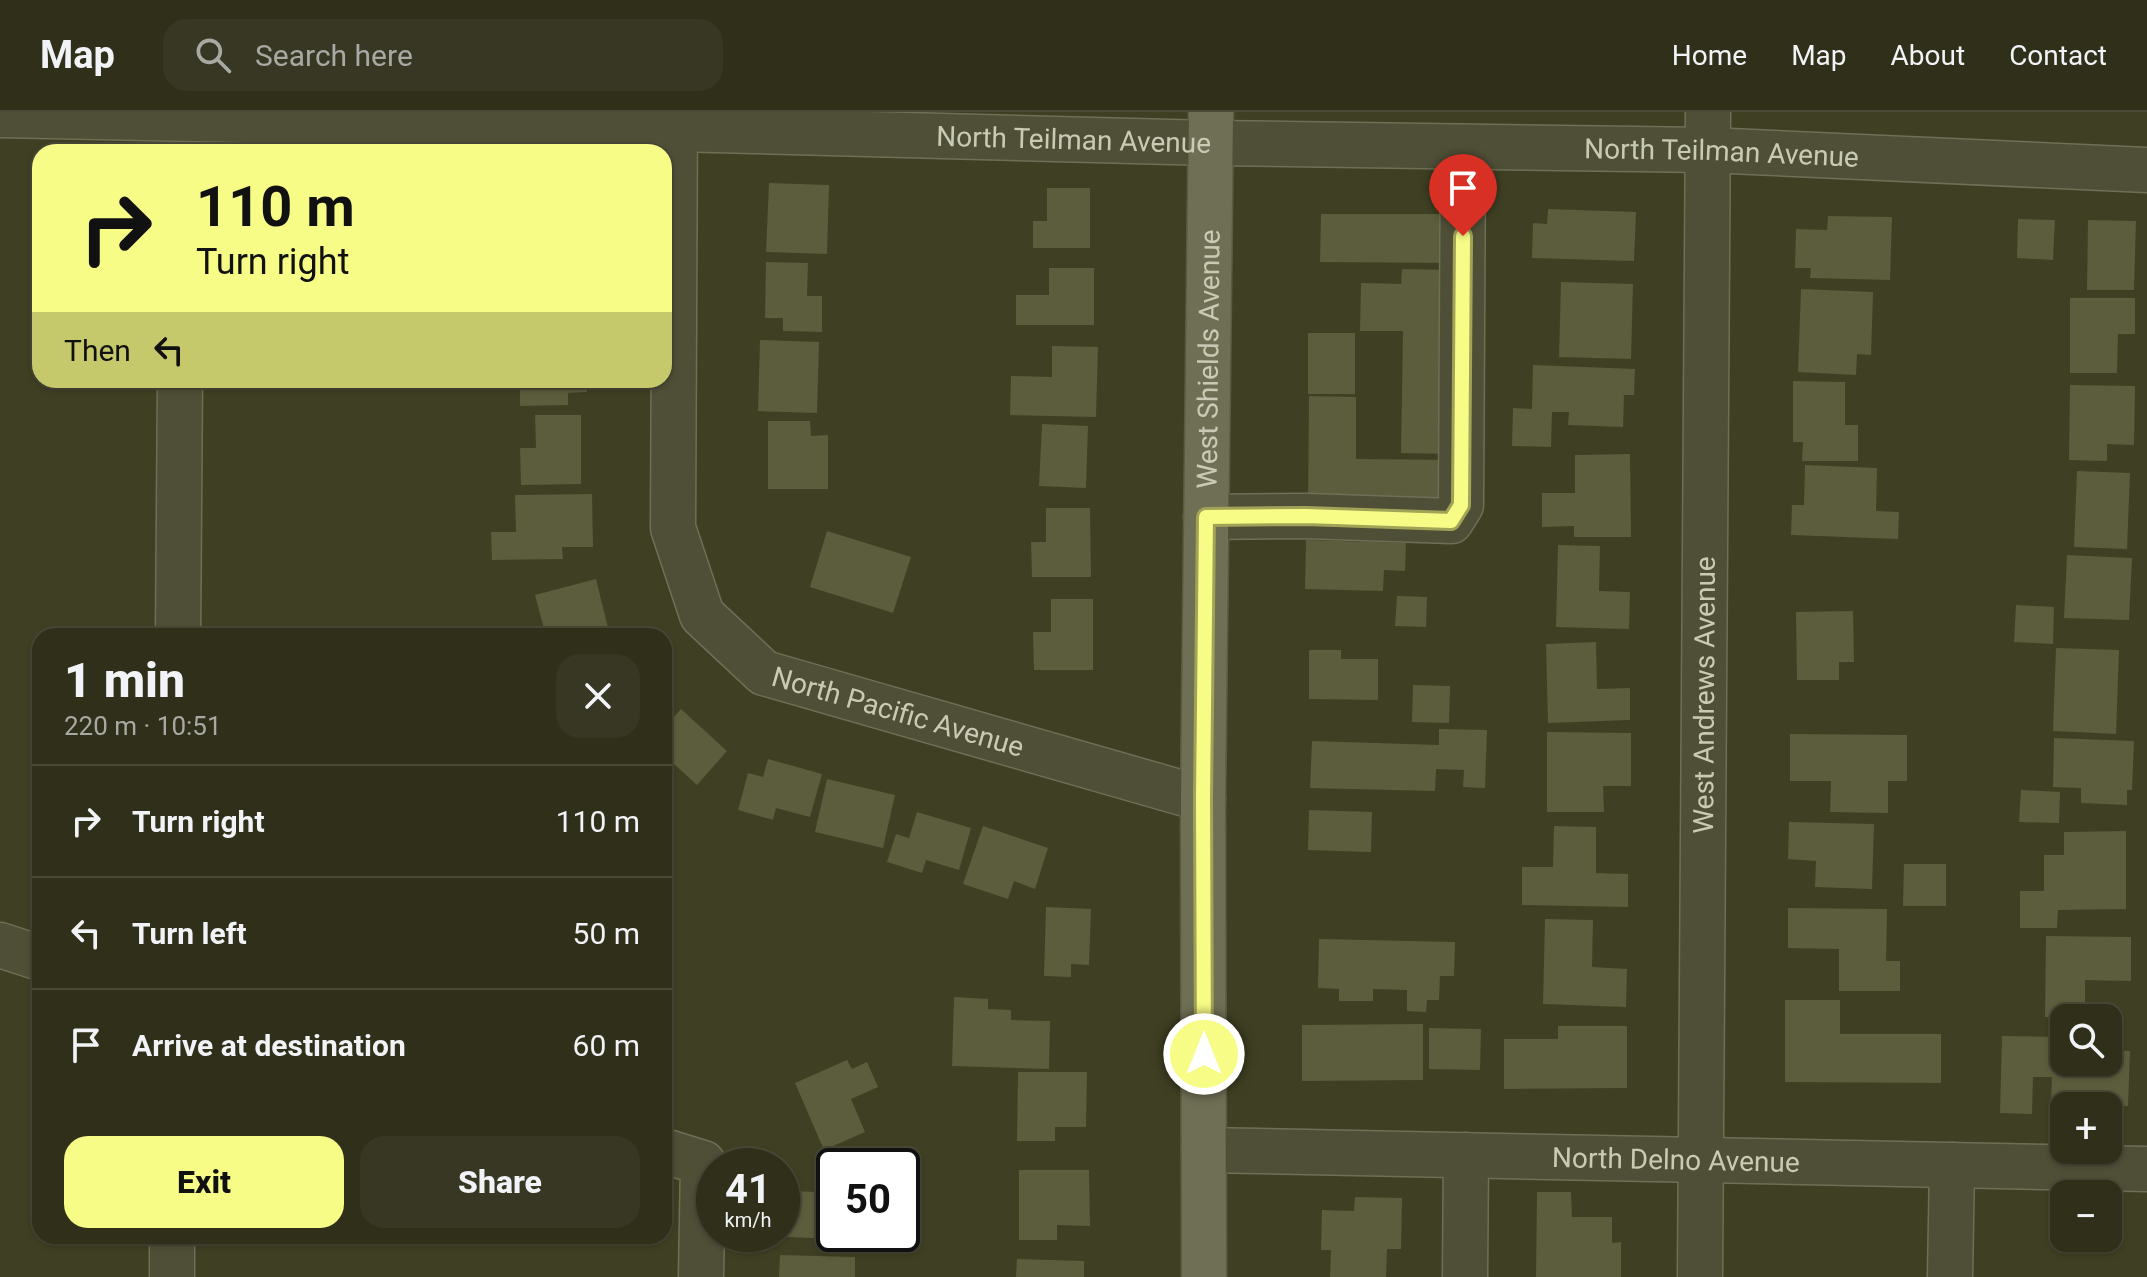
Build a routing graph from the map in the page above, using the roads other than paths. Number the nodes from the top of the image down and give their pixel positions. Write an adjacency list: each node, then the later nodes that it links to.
1 (0, 115): 3 (street, North Teilman Avenue)
2 (675, 120): 3 (street, North Teilman Avenue); 4 (street, North Teilman Avenue); 11 (street, North Pacific Avenue)
3 (182, 128)
4 (1211, 128): 6 (street, North Teilman Avenue); 9 (main road, West Shields Avenue)
5 (1708, 131): 6 (street, North Teilman Avenue); 7 (street, North Teilman Avenue); 17 (street, West Andrews Avenue)
6 (1463, 147): 9 (street)
7 (2147, 170)
8 (180, 388): 10 (street)
9 (1206, 517): 11 (main road, West Shields Avenue)
10 (178, 628)
11 (1203, 799): 14 (main road, West Shields Avenue)
12 (0, 945): 13 (street)
13 (32, 955)
14 (1204, 1150): 15 (street, North Delno Avenue); 23 (main road, West Shields Avenue)
15 (1466, 1155): 17 (street, North Delno Avenue); 24 (street)
16 (684, 1157): 22 (street)
17 (1701, 1159): 18 (street, North Delno Avenue); 25 (street, West Andrews Avenue)
18 (1952, 1165): 19 (street, North Delno Avenue); 26 (street)
19 (2147, 1169)
20 (172, 1244): 21 (street)
21 (172, 1277)
22 (701, 1277)
23 (1204, 1277)
24 (1465, 1277)
25 (1700, 1277)
26 (1950, 1277)

